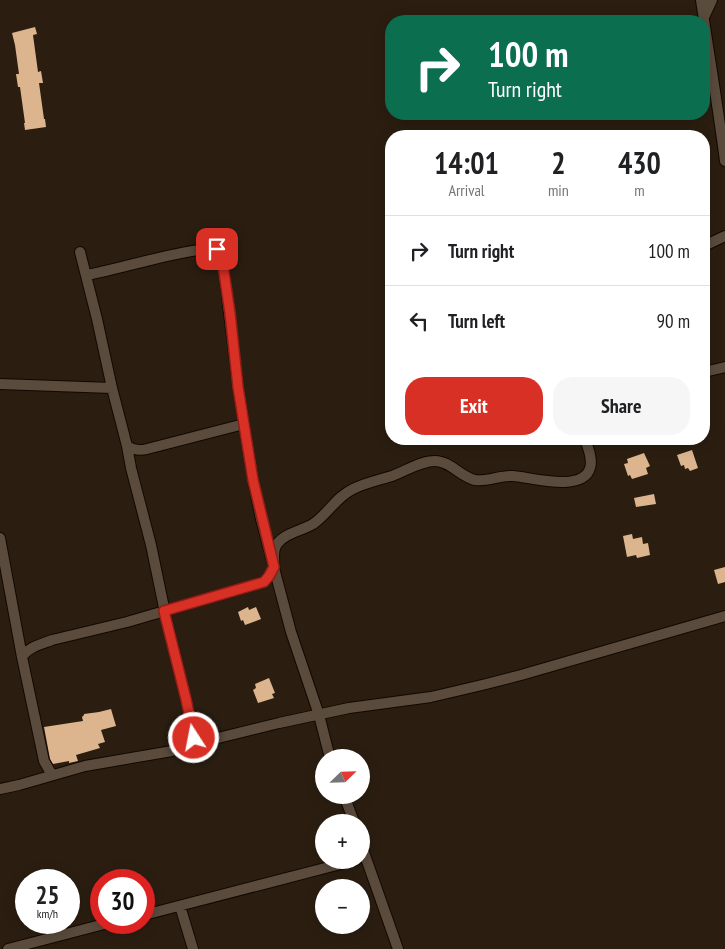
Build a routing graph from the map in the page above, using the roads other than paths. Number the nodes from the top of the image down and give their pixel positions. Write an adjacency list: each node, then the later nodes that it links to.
1 (701, 0): 3 (street)
2 (712, 0): 4 (street)
3 (704, 15)
4 (705, 15)
5 (710, 58): 6 (street)
6 (725, 161)
7 (725, 236): 8 (street)
8 (710, 243)
9 (80, 252): 10 (street)
10 (86, 275): 14 (street); 15 (street)
11 (725, 367): 12 (street)
12 (710, 371)
13 (0, 384): 14 (street)
14 (112, 388): 17 (street)
15 (244, 424): 17 (street); 19 (street)
16 (586, 445): 19 (street)
17 (127, 446): 20 (street)
18 (0, 538): 22 (street)
19 (274, 567): 20 (street); 23 (street)
20 (164, 611): 22 (street); 24 (street)
21 (725, 616): 23 (street)
22 (22, 657): 26 (street)
23 (320, 715): 24 (street); 25 (street)
24 (194, 738): 26 (street)
25 (328, 749)
26 (52, 775): 27 (street)
27 (0, 789)
28 (322, 869): 30 (street)
29 (365, 869): 35 (street)
30 (180, 906): 31 (street); 34 (street)
31 (155, 912)
32 (90, 928): 33 (street)
33 (8, 949)
34 (193, 949)
35 (398, 949)

